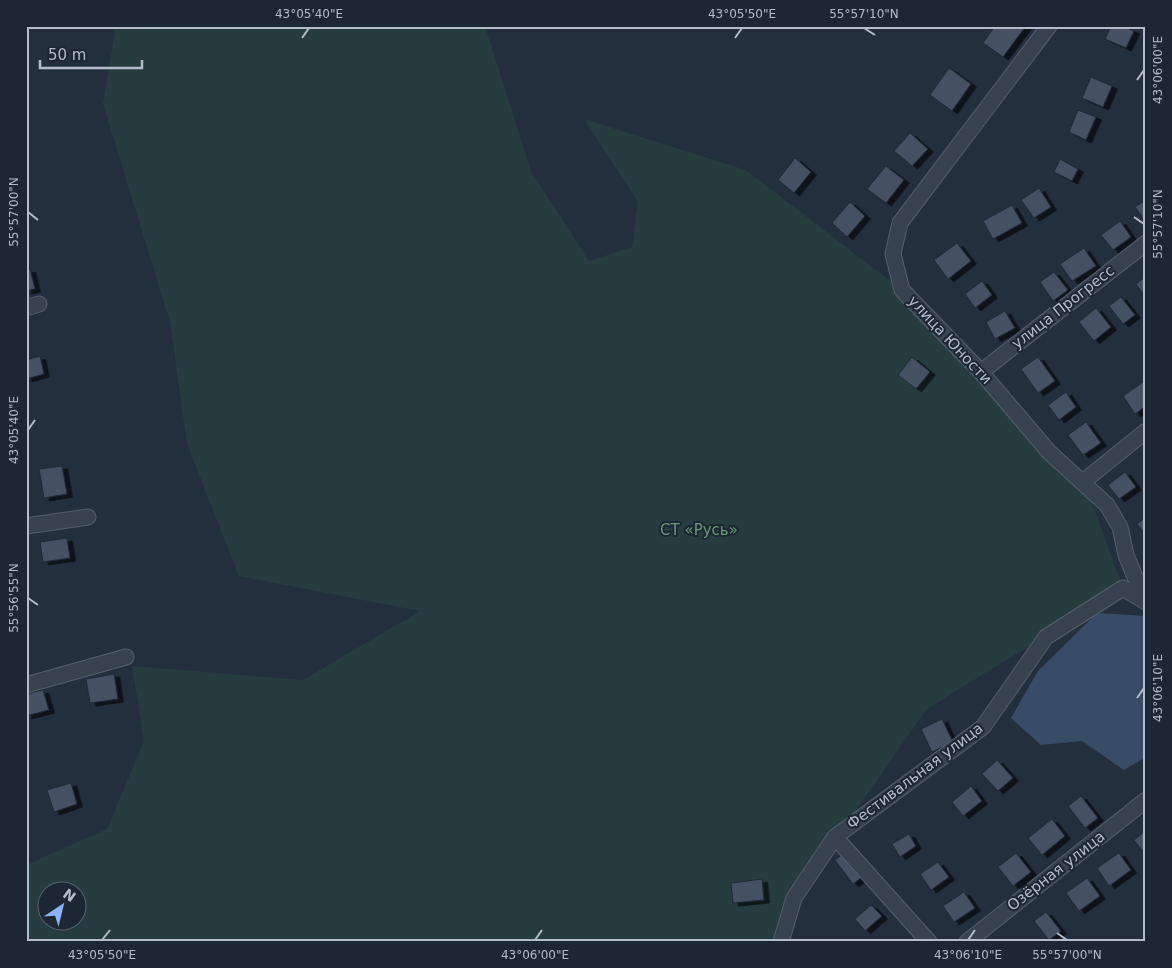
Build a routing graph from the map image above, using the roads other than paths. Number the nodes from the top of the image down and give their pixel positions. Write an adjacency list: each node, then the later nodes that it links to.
1 (1049, 26): 3 (street, улица Юности)
2 (1146, 243): 3 (street, улица Прогресс)
3 (981, 372): 5 (street, улица Юности)
4 (1146, 432): 5 (street)
5 (1084, 481): 8 (street, улица Юности)
6 (88, 517): 7 (street)
7 (26, 526)
8 (1146, 593)
9 (1146, 602): 13 (street, Фестивальная улица)
10 (126, 657): 11 (street)
11 (26, 684)
12 (1146, 800): 16 (street, Озёрная улица)
13 (836, 836): 14 (street, Фестивальная улица); 15 (street)
14 (781, 942)
15 (929, 942)
16 (967, 942)

